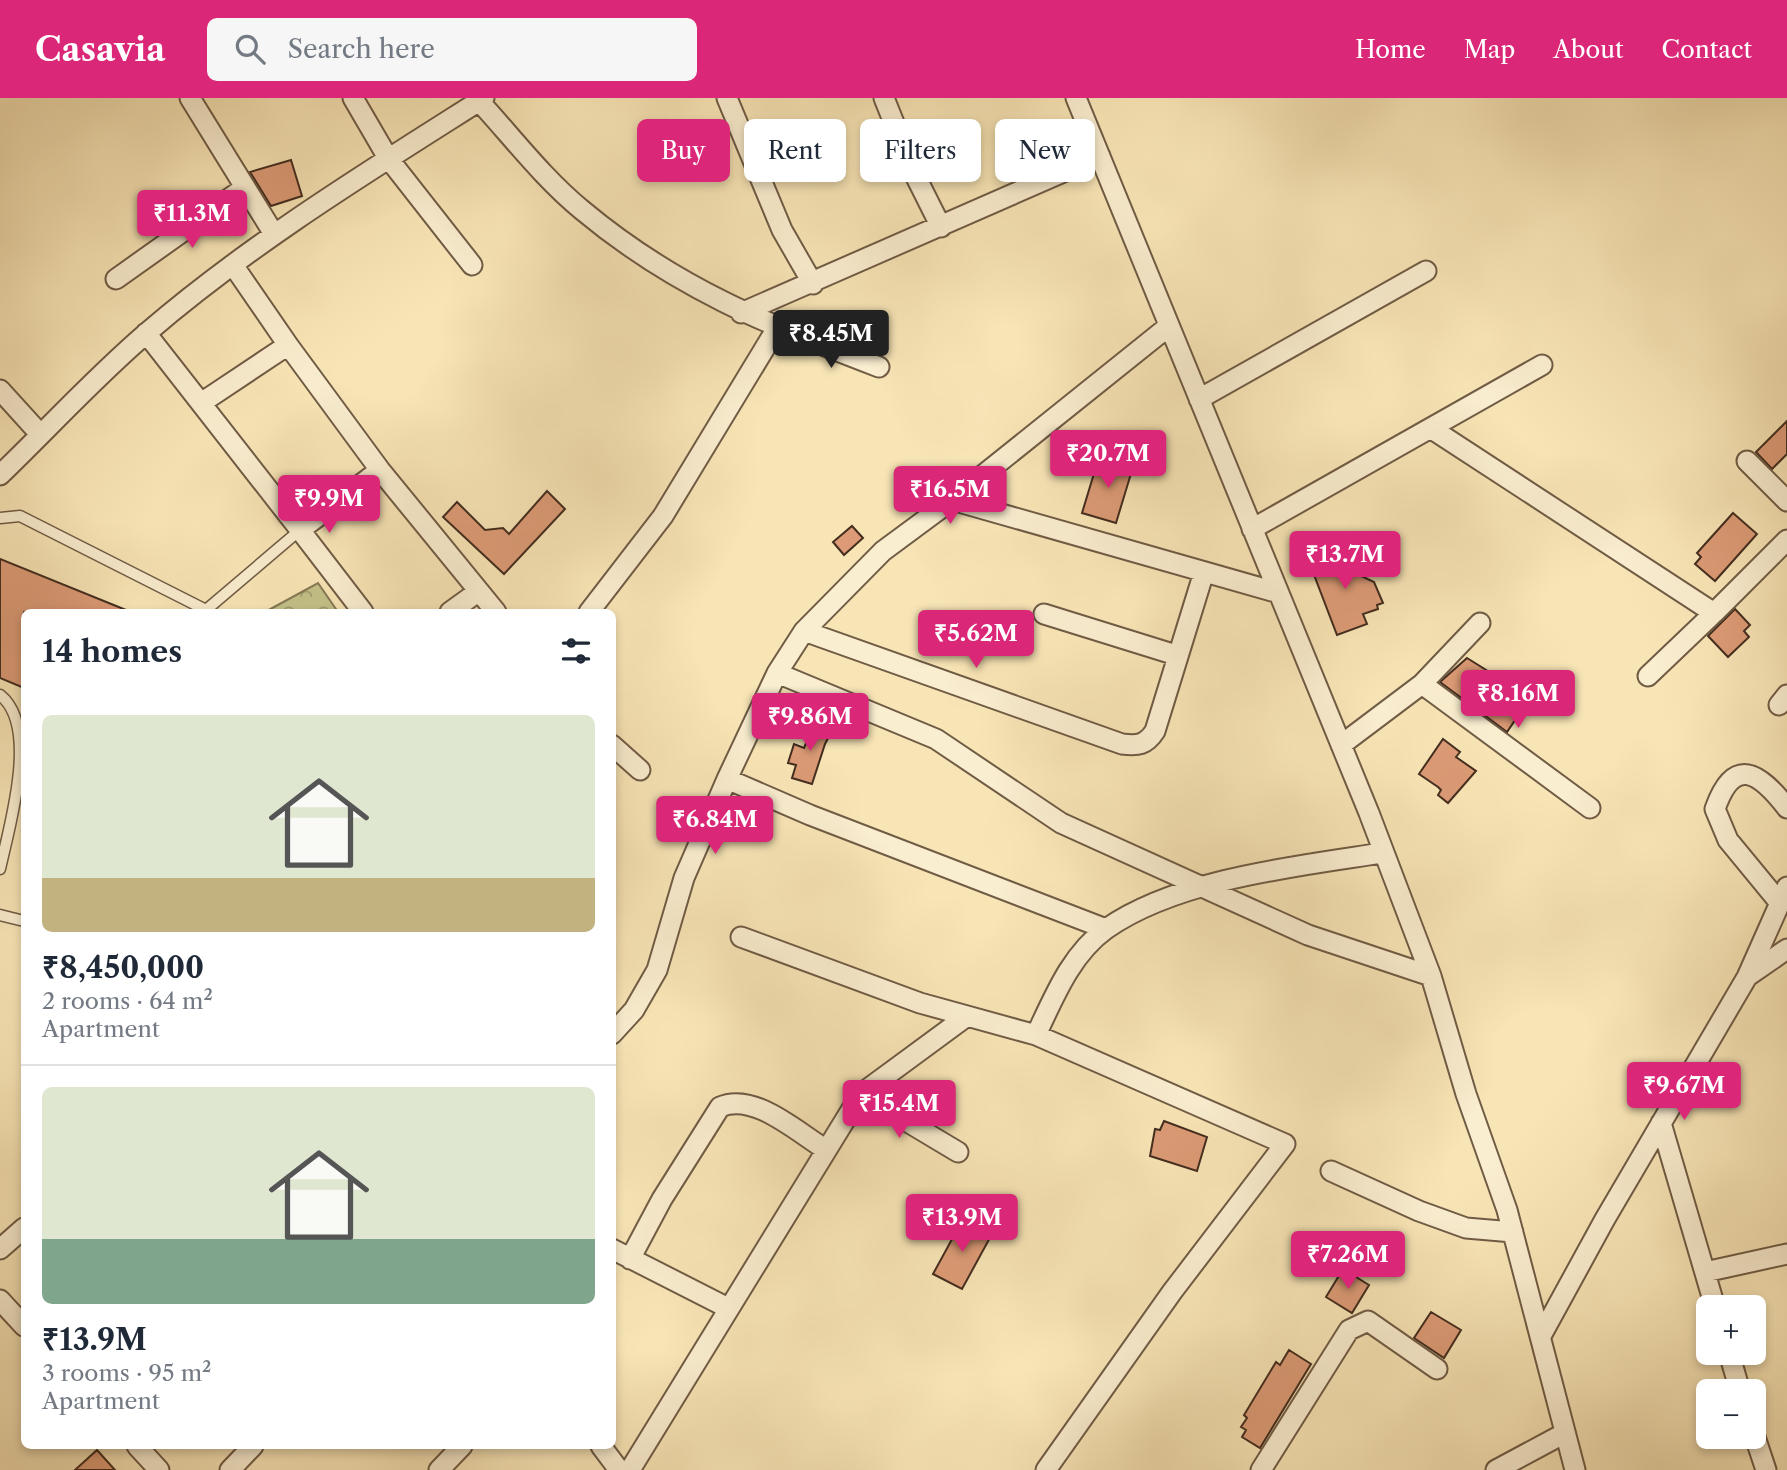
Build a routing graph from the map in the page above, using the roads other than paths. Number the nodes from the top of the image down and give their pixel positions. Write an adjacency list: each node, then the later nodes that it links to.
1 (190, 98): 9 (street)
2 (353, 98): 8 (street)
3 (727, 98): 16 (street)
4 (884, 98): 10 (street)
5 (1076, 98): 7 (street)
6 (481, 100): 8 (street); 17 (street)
7 (1100, 156): 10 (street); 18 (street)
8 (388, 158): 11 (street); 13 (street)
9 (244, 188): 11 (street); 15 (street)
10 (941, 227): 16 (street)
11 (274, 234): 12 (street)
12 (233, 265): 20 (street); 21 (street)
13 (472, 265)
14 (1426, 271): 25 (street)
15 (116, 279)
16 (813, 284): 17 (street)
17 (741, 313): 19 (street)
18 (1170, 326): 25 (street); 32 (street)
19 (777, 328): 23 (street); 46 (street)
20 (146, 333): 26 (street); 28 (street)
21 (288, 345): 26 (street); 30 (street)
22 (1542, 365): 27 (street)
23 (879, 367)
24 (0, 390): 28 (street)
25 (1199, 399): 35 (street)
26 (201, 403): 36 (street)
27 (1432, 429): 35 (street); 47 (street)
28 (40, 434): 31 (street)
29 (1747, 461): 33 (street)
30 (380, 470): 36 (street); 39 (street)
31 (0, 475)
32 (952, 500): 38 (street); 50 (street)
33 (1787, 501)
34 (0, 519): 41 (lane)
35 (1252, 529): 40 (street)
36 (300, 530): 42 (lane); 43 (street)
37 (1787, 540): 47 (street)
38 (1204, 572): 40 (street); 51 (street)
39 (479, 591): 44 (street); 45 (street)
40 (1279, 593): 56 (street)
41 (204, 609)
42 (210, 609)
43 (361, 609)
44 (454, 609)
45 (494, 609)
46 (591, 609)
47 (1714, 613): 53 (street)
48 (1044, 614): 51 (street)
49 (1480, 623): 54 (street)
50 (804, 631): 51 (street); 52 (street)
51 (1176, 655)
52 (778, 673): 59 (street); 64 (street)
53 (1648, 676)
54 (1422, 684): 56 (street); 60 (street)
55 (0, 695): 63 (lane)
56 (1341, 745): 62 (street)
57 (616, 749): 58 (street)
58 (640, 770)
59 (727, 779): 68 (street); 74 (street)
60 (1590, 808)
61 (1787, 808): 65 (street)
62 (1382, 853): 64 (street); 71 (street)
63 (0, 869)
64 (1206, 887): 68 (street); 71 (street)
65 (1783, 894): 72 (street)
66 (0, 915): 67 (lane)
67 (21, 920)
68 (1106, 929): 75 (street)
69 (741, 937): 73 (street)
70 (1787, 949): 72 (street)
71 (1431, 976): 82 (street)
72 (1747, 977): 77 (street)
73 (967, 1016): 75 (street); 76 (street)
74 (616, 1030)
75 (1036, 1035): 104 (street)
76 (861, 1094): 78 (street); 79 (street)
77 (1661, 1123): 86 (street); 91 (street)
78 (825, 1149): 84 (street); 89 (street)
79 (958, 1152)
80 (1331, 1171): 82 (street)
81 (21, 1231): 83 (street)
82 (1513, 1233): 91 (street)
83 (0, 1249)
84 (621, 1254): 89 (street)
85 (1787, 1254): 86 (street)
86 (1705, 1272): 87 (street)
87 (1712, 1295)
88 (0, 1300): 90 (street)
89 (728, 1308): 103 (street)
90 (21, 1323)
91 (1541, 1336): 93 (street)
92 (1437, 1369): 105 (street)
93 (1565, 1433): 106 (street); 107 (street)
94 (140, 1449): 99 (street)
95 (250, 1449): 100 (street)
96 (460, 1449): 101 (street)
97 (603, 1449): 102 (street)
98 (1759, 1449): 108 (street)
99 (159, 1470)
100 (230, 1470)
101 (439, 1470)
102 (619, 1470)
103 (630, 1470)
104 (1046, 1470)
105 (1261, 1470)
106 (1496, 1470)
107 (1575, 1470)
108 (1766, 1470)

